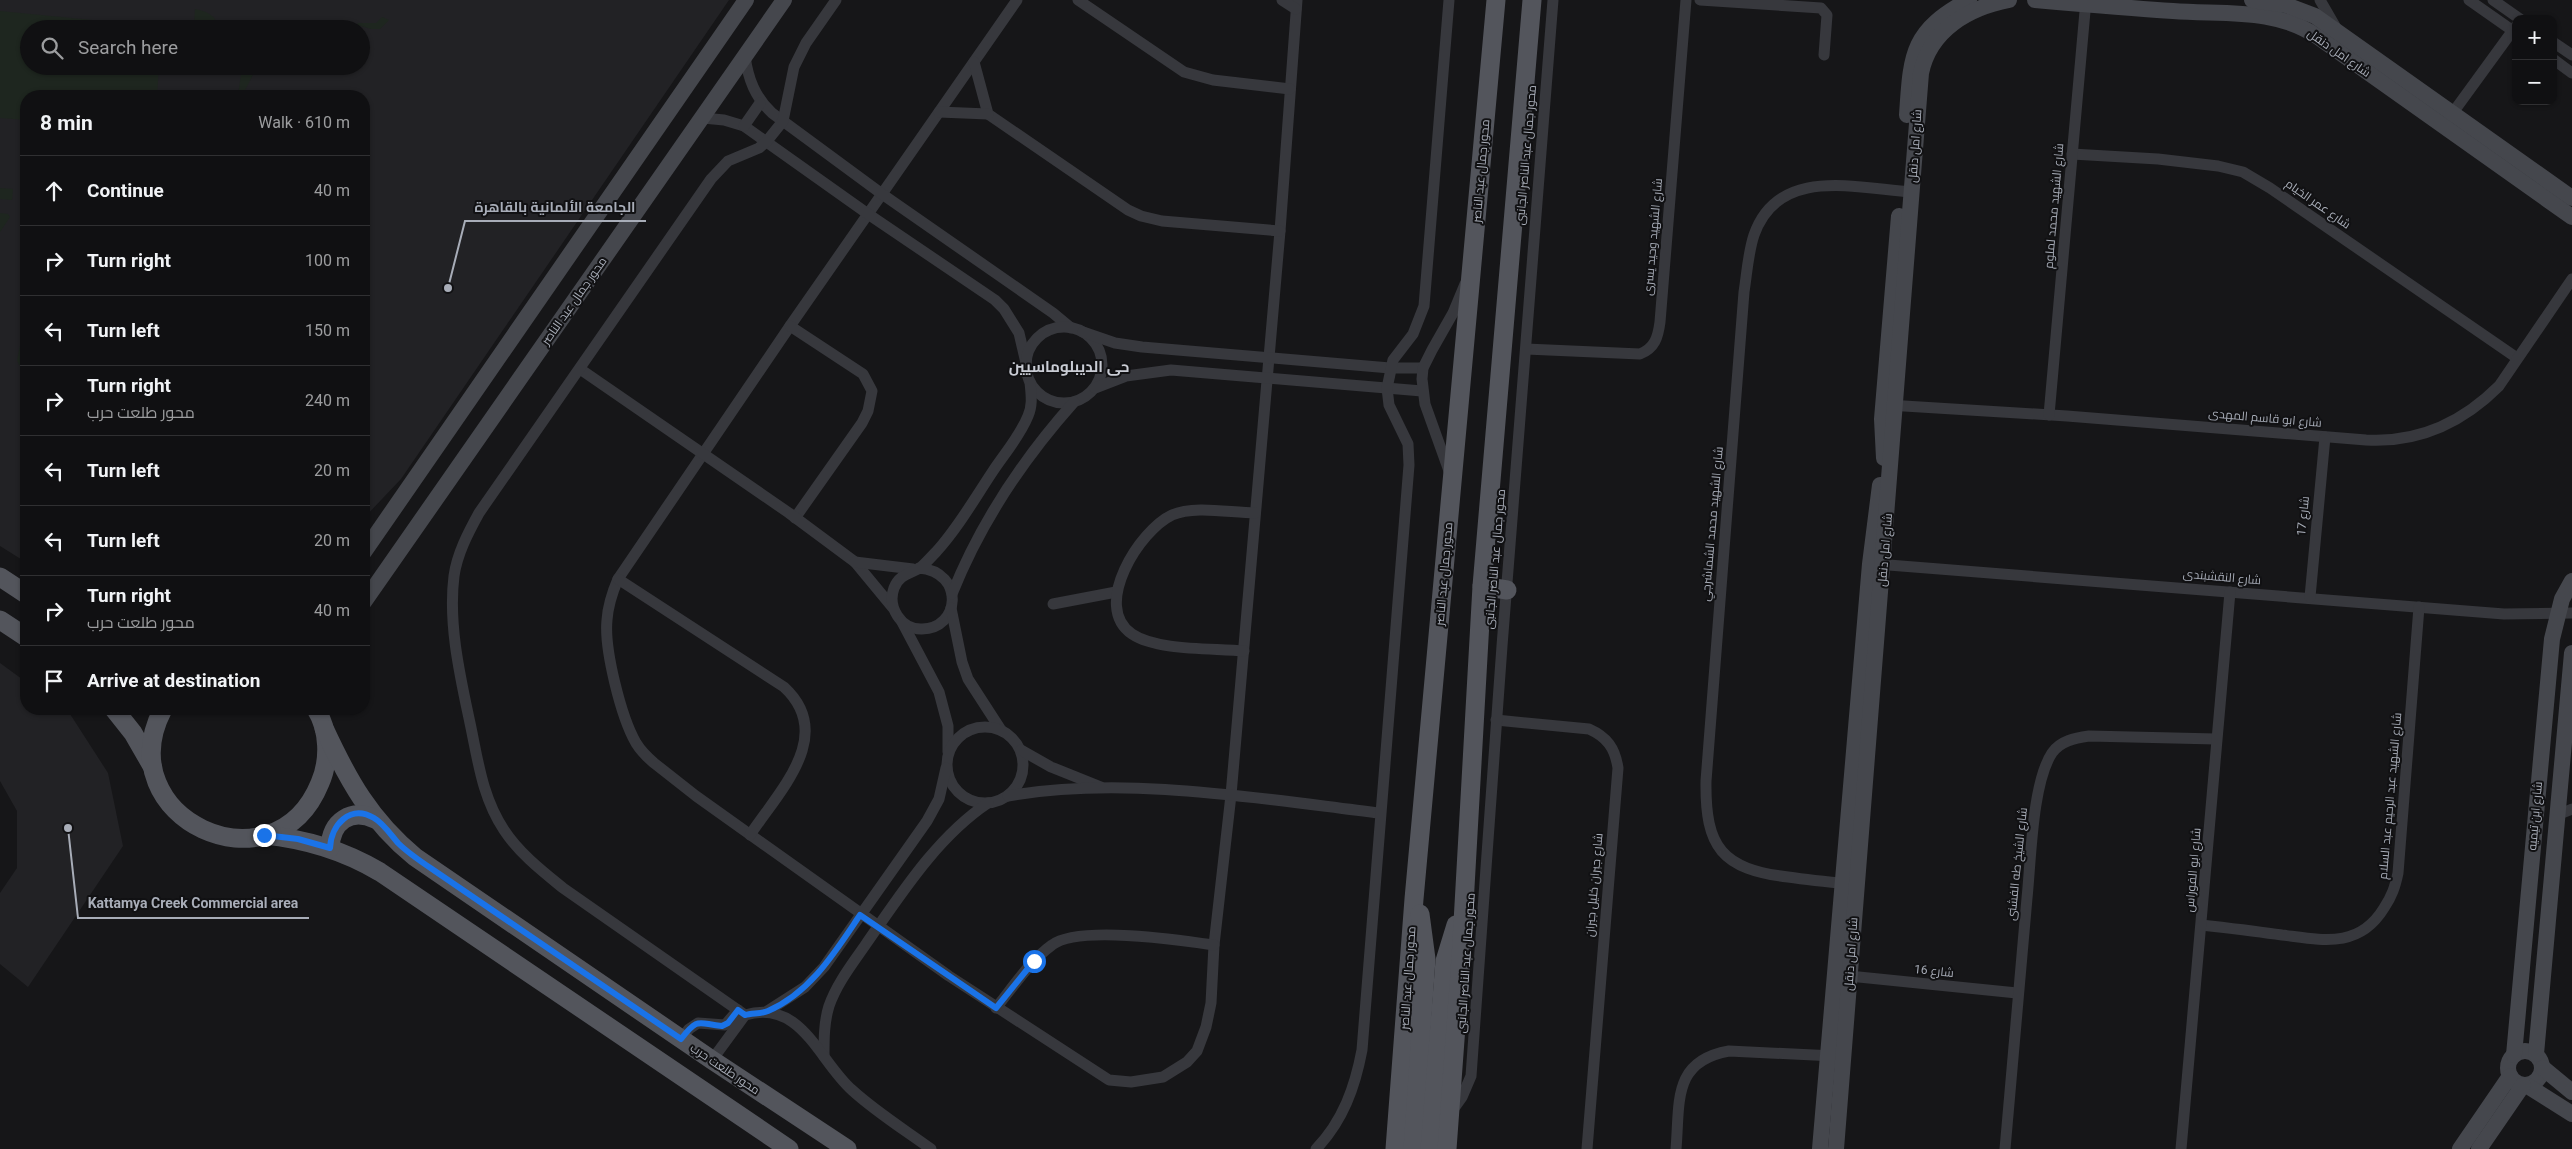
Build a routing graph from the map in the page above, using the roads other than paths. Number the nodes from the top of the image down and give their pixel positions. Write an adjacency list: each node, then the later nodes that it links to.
1 (746, 0): 74 (street)
2 (784, 0): 29 (street, محور جمال عبد الناصر)
3 (836, 0): 39 (street)
4 (1017, 0): 31 (street)
5 (1078, 0): 33 (street)
6 (1282, 0): 21 (street)
7 (1449, 0): 58 (street)
8 (1496, 0): 49 (main road, محور جمال عبد الناصر)
9 (1532, 0): 81 (main road)
10 (1553, 0): 54 (street, محور جمال عبد الناصر الجانبى)
11 (1686, 0): 54 (street, شارع الشهيد وحيد يسرى)
12 (1700, 0): 27 (street)
13 (1968, 0): 43 (street, شارع امل دنقل)
14 (2009, 0): 43 (street, شارع امل دنقل)
15 (2035, 0): 20 (street, شارع امل دنقل)
16 (2253, 0): 24 (street, شارع امل دنقل)
17 (2320, 0): 24 (street)
18 (2469, 0): 23 (street)
19 (2493, 0): 22 (street)
20 (2085, 2): 38 (street, شارع امل دنقل); 42 (street, شارع الشهيد محمد لملوم)
21 (1296, 5): 33 (street)
22 (2514, 15)
23 (2512, 28)
24 (2340, 34): 38 (street, شارع امل دنقل)
25 (2512, 34): 38 (street)
26 (2557, 45): 28 (street)
27 (1824, 55)
28 (2572, 55)
29 (745, 56): 34 (street); 37 (street, محور جمال عبد الناصر)
30 (2554, 60): 32 (street)
31 (974, 62): 35 (street); 36 (street)
32 (2572, 73)
33 (1290, 89): 48 (street)
34 (760, 102): 39 (street); 40 (street)
35 (939, 112): 36 (street); 44 (street)
36 (988, 114): 48 (street)
37 (703, 118): 40 (street); 86 (street, محور جمال عبد الناصر)
38 (2448, 120): 45 (street, شارع امل دنقل); 47 (street, شارع امل دنقل)
39 (783, 121): 41 (street); 44 (street)
40 (744, 126): 41 (street)
41 (767, 141): 46 (street); 60 (street)
42 (2072, 154): 56 (street, شارع عمر الخيام); 68 (street, شارع الشهيد محمد لملوم)
43 (1906, 192): 67 (street, شارع امل دنقل); 120 (street, شارع الشهيد محمد الشماشرجي)
44 (882, 194): 46 (street); 52 (street)
45 (2572, 198)
46 (868, 214): 51 (street); 57 (street)
47 (2572, 217)
48 (1280, 231): 55 (street)
49 (1472, 269): 59 (street); 71 (main road, محور جمال عبد الناصر)
50 (2572, 279): 56 (street, شارع ابو قاسم المهدى)
51 (790, 326): 70 (street); 73 (street)
52 (1071, 328): 53 (street); 57 (street)
53 (1083, 332): 55 (street); 63 (street)
54 (1526, 349): 83 (street, محور جمال عبد الناصر الجانبى)
55 (1269, 358): 58 (street); 61 (street)
56 (2517, 358): 69 (street, شارع ابو قاسم المهدى)
57 (1026, 363): 62 (street)
58 (1390, 368): 59 (street); 64 (street)
59 (1423, 368): 65 (street)
60 (580, 369): 70 (street); 130 (street)
61 (1267, 378): 63 (street); 64 (street); 72 (street)
62 (1030, 382): 66 (street); 77 (street)
63 (1094, 388): 66 (street)
64 (1387, 388): 65 (street); 115 (street)
65 (1422, 391): 71 (street)
66 (1074, 402): 87 (street)
67 (1890, 406): 68 (street, شارع ابو قاسم المهدى); 76 (street, شارع امل دنقل)
68 (2049, 415): 69 (street, شارع ابو قاسم المهدى)
69 (2325, 437): 88 (street, شارع 17)
70 (703, 454): 73 (street); 79 (street)
71 (1452, 483): 121 (main road, محور جمال عبد الناصر)
72 (1255, 514): 84 (street); 97 (street)
73 (795, 518): 75 (street)
74 (370, 543)
75 (855, 562): 77 (street); 91 (street)
76 (1877, 564): 85 (street, شارع النقشبندى); 120 (street, شارع امل دنقل)
77 (916, 569): 87 (street); 91 (street)
78 (0, 577): 82 (main road)
79 (618, 579): 118 (street); 118 (street)
80 (2572, 581): 93 (street, شارع ابن تيميه)
81 (1482, 586): 83 (main road); 122 (main road)
82 (20, 590)
83 (1506, 590): 102 (street, محور جمال عبد الناصر الجانبى)
84 (1116, 592): 89 (street); 97 (street)
85 (2230, 592): 88 (street, شارع النقشبندى); 104 (street, شارع ابو الفوراس)
86 (370, 593)
87 (952, 594): 92 (street)
88 (2310, 597): 90 (street, شارع النقشبندى)
89 (1053, 604)
90 (2419, 607): 93 (street, شارع النقشبندى); 124 (street, شارع الشهيد عبد الرحيم عبد السلام)
91 (893, 608): 95 (street)
92 (951, 608): 95 (street); 103 (street)
93 (2565, 613): 133 (street, شارع ابن تيميه)
94 (0, 620): 96 (main road)
95 (902, 622): 106 (street)
96 (20, 633)
97 (1244, 651): 111 (street)
98 (2572, 653): 109 (street, شارع ابن تيميه)
99 (119, 715): 108 (main road)
100 (161, 715): 108 (main road)
101 (319, 715): 116 (main road, محور طلعت حرب); 117 (main road)
102 (1496, 720): 142 (street, محور جمال عبد الناصر الجانبى); 151 (street, شارع جبران خليل جبران)
103 (1001, 730): 105 (street); 106 (street)
104 (2216, 739): 124 (street, شارع ابو الفوراس); 128 (street, شارع الشيخ طه الفشنى)
105 (1021, 750): 110 (street); 112 (street)
106 (948, 752): 107 (street)
107 (946, 768): 113 (street); 123 (street)
108 (153, 769): 117 (main road)
109 (2566, 774): 114 (street, شارع ابن تيميه)
110 (1102, 788): 111 (street); 112 (street)
111 (1232, 795): 115 (street); 126 (street)
112 (1008, 796): 113 (street)
113 (988, 803): 125 (street)
114 (2565, 812): 137 (street, شارع ابن تيميه)
115 (1379, 813): 146 (street)
116 (375, 819): 119 (main road); 132 (main road, محور طلعت حرب)
117 (264, 835): 119 (main road)
118 (750, 835): 123 (street)
119 (330, 848): 143 (main road)
120 (1849, 884): 127 (street, شارع امل دنقل); 135 (street, شارع امل دنقل)
121 (1414, 899): 147 (main road, محور جمال عبد الناصر); 148 (main road)
122 (1463, 913): 142 (main road); 149 (main road)
123 (860, 915): 125 (street); 131 (street)
124 (2202, 925): 156 (street, شارع ابو الفوراس)
125 (878, 927): 129 (street); 134 (street)
126 (1214, 945): 129 (street); 129 (street)
127 (1849, 976): 128 (street, شارع 16); 135 (street, شارع امل دنقل)
128 (2017, 993): 155 (street, شارع الشيخ طه الفشنى)
129 (996, 1008)
130 (741, 1012): 131 (street); 132 (street); 136 (street)
131 (766, 1012): 134 (street)
132 (681, 1039): 136 (main road, محور طلعت حرب)
133 (2514, 1055): 137 (street); 138 (street)
134 (824, 1056): 145 (street)
135 (1836, 1057): 152 (street); 153 (street, شارع امل دنقل); 154 (street, شارع امل دنقل)
136 (712, 1060): 144 (main road, محور طلعت حرب)
137 (2539, 1061): 138 (street); 139 (street)
138 (2520, 1082): 140 (street); 157 (street); 158 (street)
139 (2569, 1090): 140 (street)
140 (2554, 1102): 141 (street)
141 (2572, 1114)
142 (1449, 1115): 150 (main road)
143 (789, 1149)
144 (847, 1149)
145 (931, 1149)
146 (1316, 1149)
147 (1395, 1149)
148 (1413, 1149)
149 (1430, 1149)
150 (1447, 1149)
151 (1587, 1149)
152 (1676, 1149)
153 (1820, 1149)
154 (1836, 1149)
155 (2005, 1149)
156 (2181, 1149)
157 (2460, 1149)
158 (2479, 1149)

